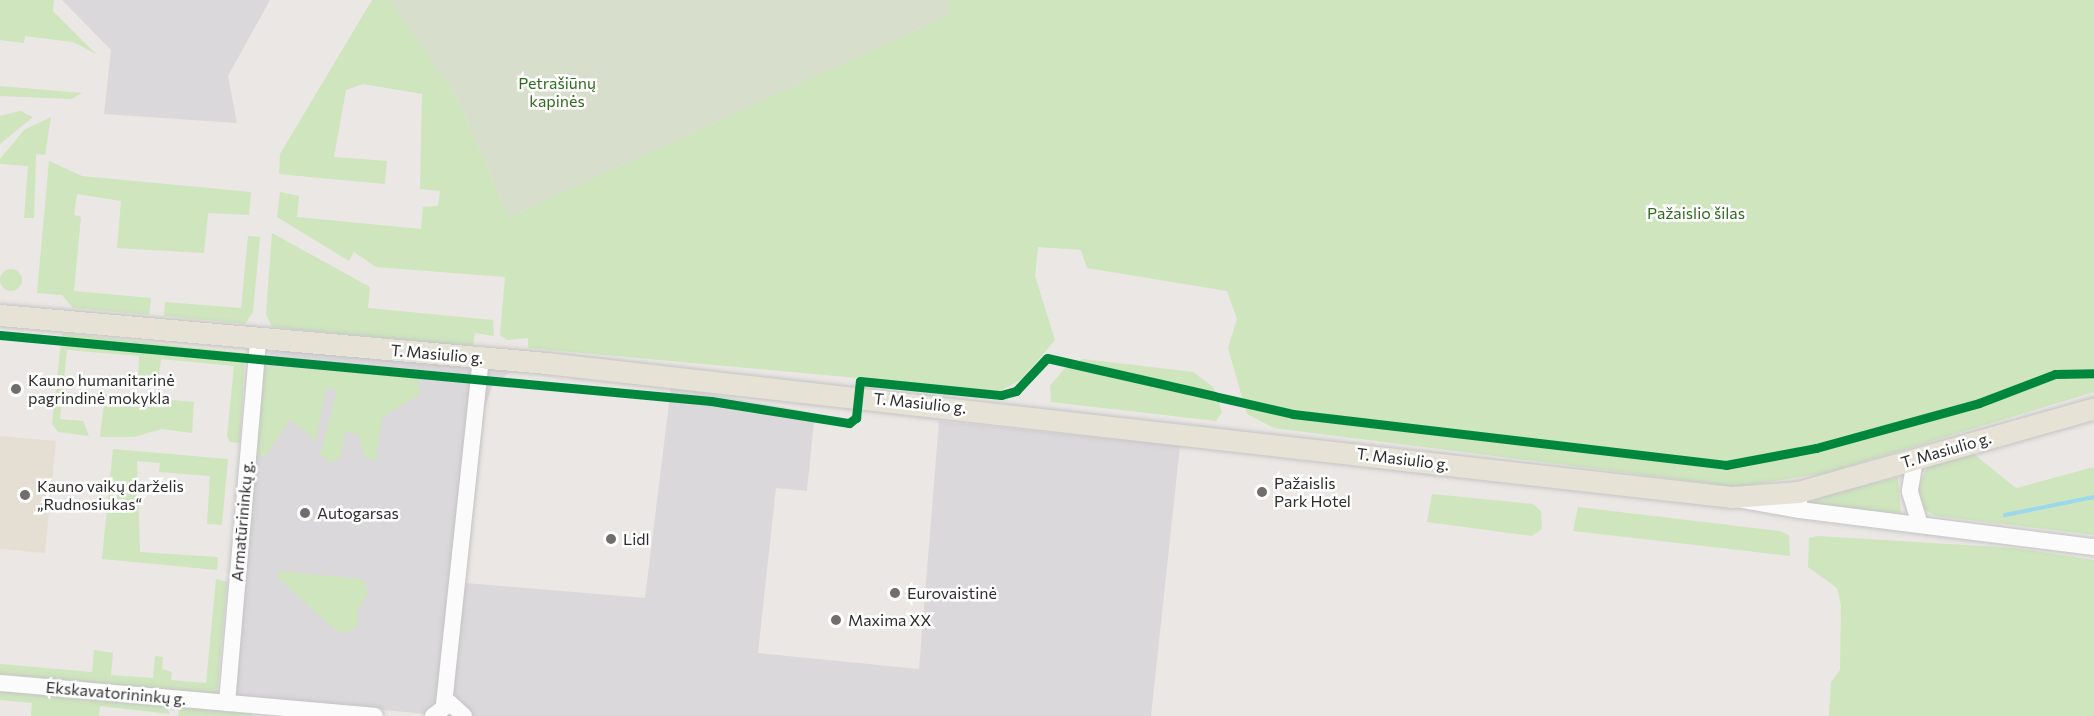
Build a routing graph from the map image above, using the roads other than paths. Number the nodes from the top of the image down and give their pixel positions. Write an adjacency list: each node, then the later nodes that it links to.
1 (0, 315): 2 (main road, T. Masiulio g.)
2 (258, 338): 3 (main road, T. Masiulio g.); 10 (street, Armatūrininkų g.)
3 (481, 358): 6 (main road, T. Masiulio g.); 11 (street)
4 (2094, 408): 5 (main road, T. Masiulio g.)
5 (1915, 459): 6 (main road, T. Masiulio g.); 7 (street)
6 (1799, 501): 7 (street, T. Masiulio g.)
7 (1920, 525): 8 (street, T. Masiulio g.)
8 (2094, 547)
9 (0, 683): 10 (street, Ekskavatorininkų g.)
10 (227, 703): 12 (street, Ekskavatorininkų g.)
11 (438, 710): 13 (street)
12 (375, 716)
13 (464, 716)

